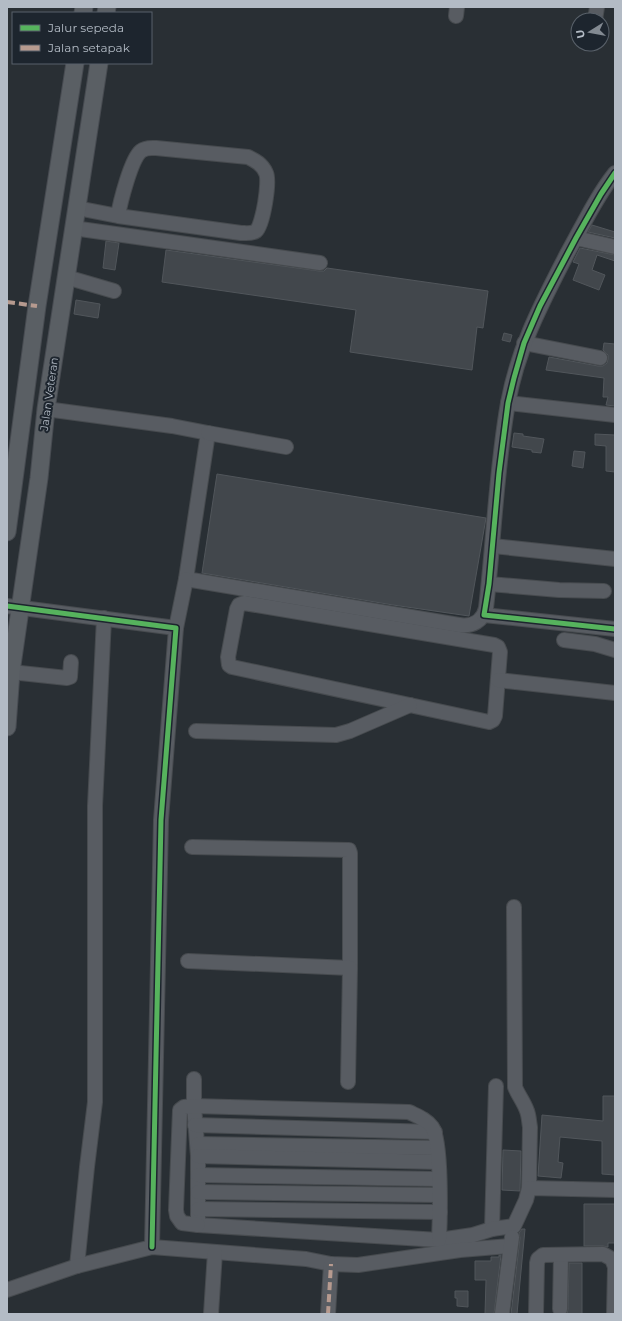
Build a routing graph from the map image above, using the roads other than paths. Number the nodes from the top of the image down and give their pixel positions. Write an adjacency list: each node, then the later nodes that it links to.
1 (75, 64): 3 (main road, Jalan Veteran)
2 (99, 64): 4 (main road, Jalan Veteran)
3 (68, 101): 4 (main road); 21 (main road, Jalan Veteran)
4 (92, 103): 6 (main road, Jalan Veteran)
5 (614, 177): 9 (street)
6 (77, 208): 7 (street); 8 (main road, Jalan Veteran)
7 (118, 216): 7 (street)
8 (73, 228): 11 (street); 12 (main road, Jalan Veteran)
9 (579, 239): 10 (street); 14 (street)
10 (615, 247)
11 (320, 263)
12 (66, 277): 13 (street); 17 (main road, Jalan Veteran)
13 (114, 291)
14 (524, 343): 15 (street); 16 (street)
15 (600, 358)
16 (508, 403): 18 (street); 22 (street)
17 (46, 409): 19 (street); 27 (main road, Jalan Veteran)
18 (615, 415)
19 (208, 433): 20 (street); 24 (street)
20 (286, 447)
21 (7, 532)
22 (499, 547): 23 (street); 25 (street)
23 (615, 559)
24 (186, 579): 28 (street); 30 (street)
25 (489, 584): 26 (street); 28 (street)
26 (604, 591)
27 (14, 607): 29 (street); 35 (main road, Jalan Veteran)
28 (489, 615): 31 (street)
29 (104, 618): 30 (street); 71 (street)
30 (176, 628): 67 (street)
31 (615, 629)
32 (564, 640): 33 (street)
33 (615, 650)
34 (71, 662): 35 (street)
35 (11, 672): 39 (main road, Jalan Veteran)
36 (498, 680): 37 (street); 38 (street); 38 (street)
37 (615, 693)
38 (410, 705): 40 (street)
39 (7, 727)
40 (196, 731)
41 (192, 847): 44 (street)
42 (514, 907): 56 (street)
43 (188, 961): 44 (street)
44 (350, 968): 46 (street)
45 (194, 1079): 48 (street)
46 (348, 1082)
47 (496, 1086): 64 (street)
48 (194, 1106): 49 (street); 50 (street); 62 (street)
49 (195, 1125): 50 (street); 52 (street)
50 (434, 1132): 51 (street)
51 (437, 1148): 52 (street); 53 (street)
52 (198, 1150): 53 (street); 54 (street)
53 (438, 1162): 55 (street)
54 (198, 1175): 55 (street); 58 (street)
55 (439, 1179): 59 (street)
56 (530, 1188): 57 (street); 63 (street)
57 (615, 1190)
58 (198, 1192): 59 (street); 60 (street)
59 (439, 1195): 61 (street)
60 (198, 1209): 61 (street); 62 (street)
61 (440, 1212): 65 (street)
62 (198, 1225): 65 (street)
63 (514, 1226): 64 (street); 66 (street)
64 (492, 1229): 65 (street)
65 (439, 1240)
66 (510, 1246): 70 (street); 76 (street)
67 (152, 1247): 68 (street); 71 (street)
68 (215, 1252): 70 (street); 74 (street)
69 (561, 1255): 73 (street); 77 (street); 78 (street)
70 (331, 1264): 75 (street)
71 (77, 1266): 72 (street)
72 (7, 1290)
73 (560, 1309)
74 (211, 1314)
75 (328, 1314)
76 (502, 1314)
77 (536, 1314)
78 (614, 1314)

